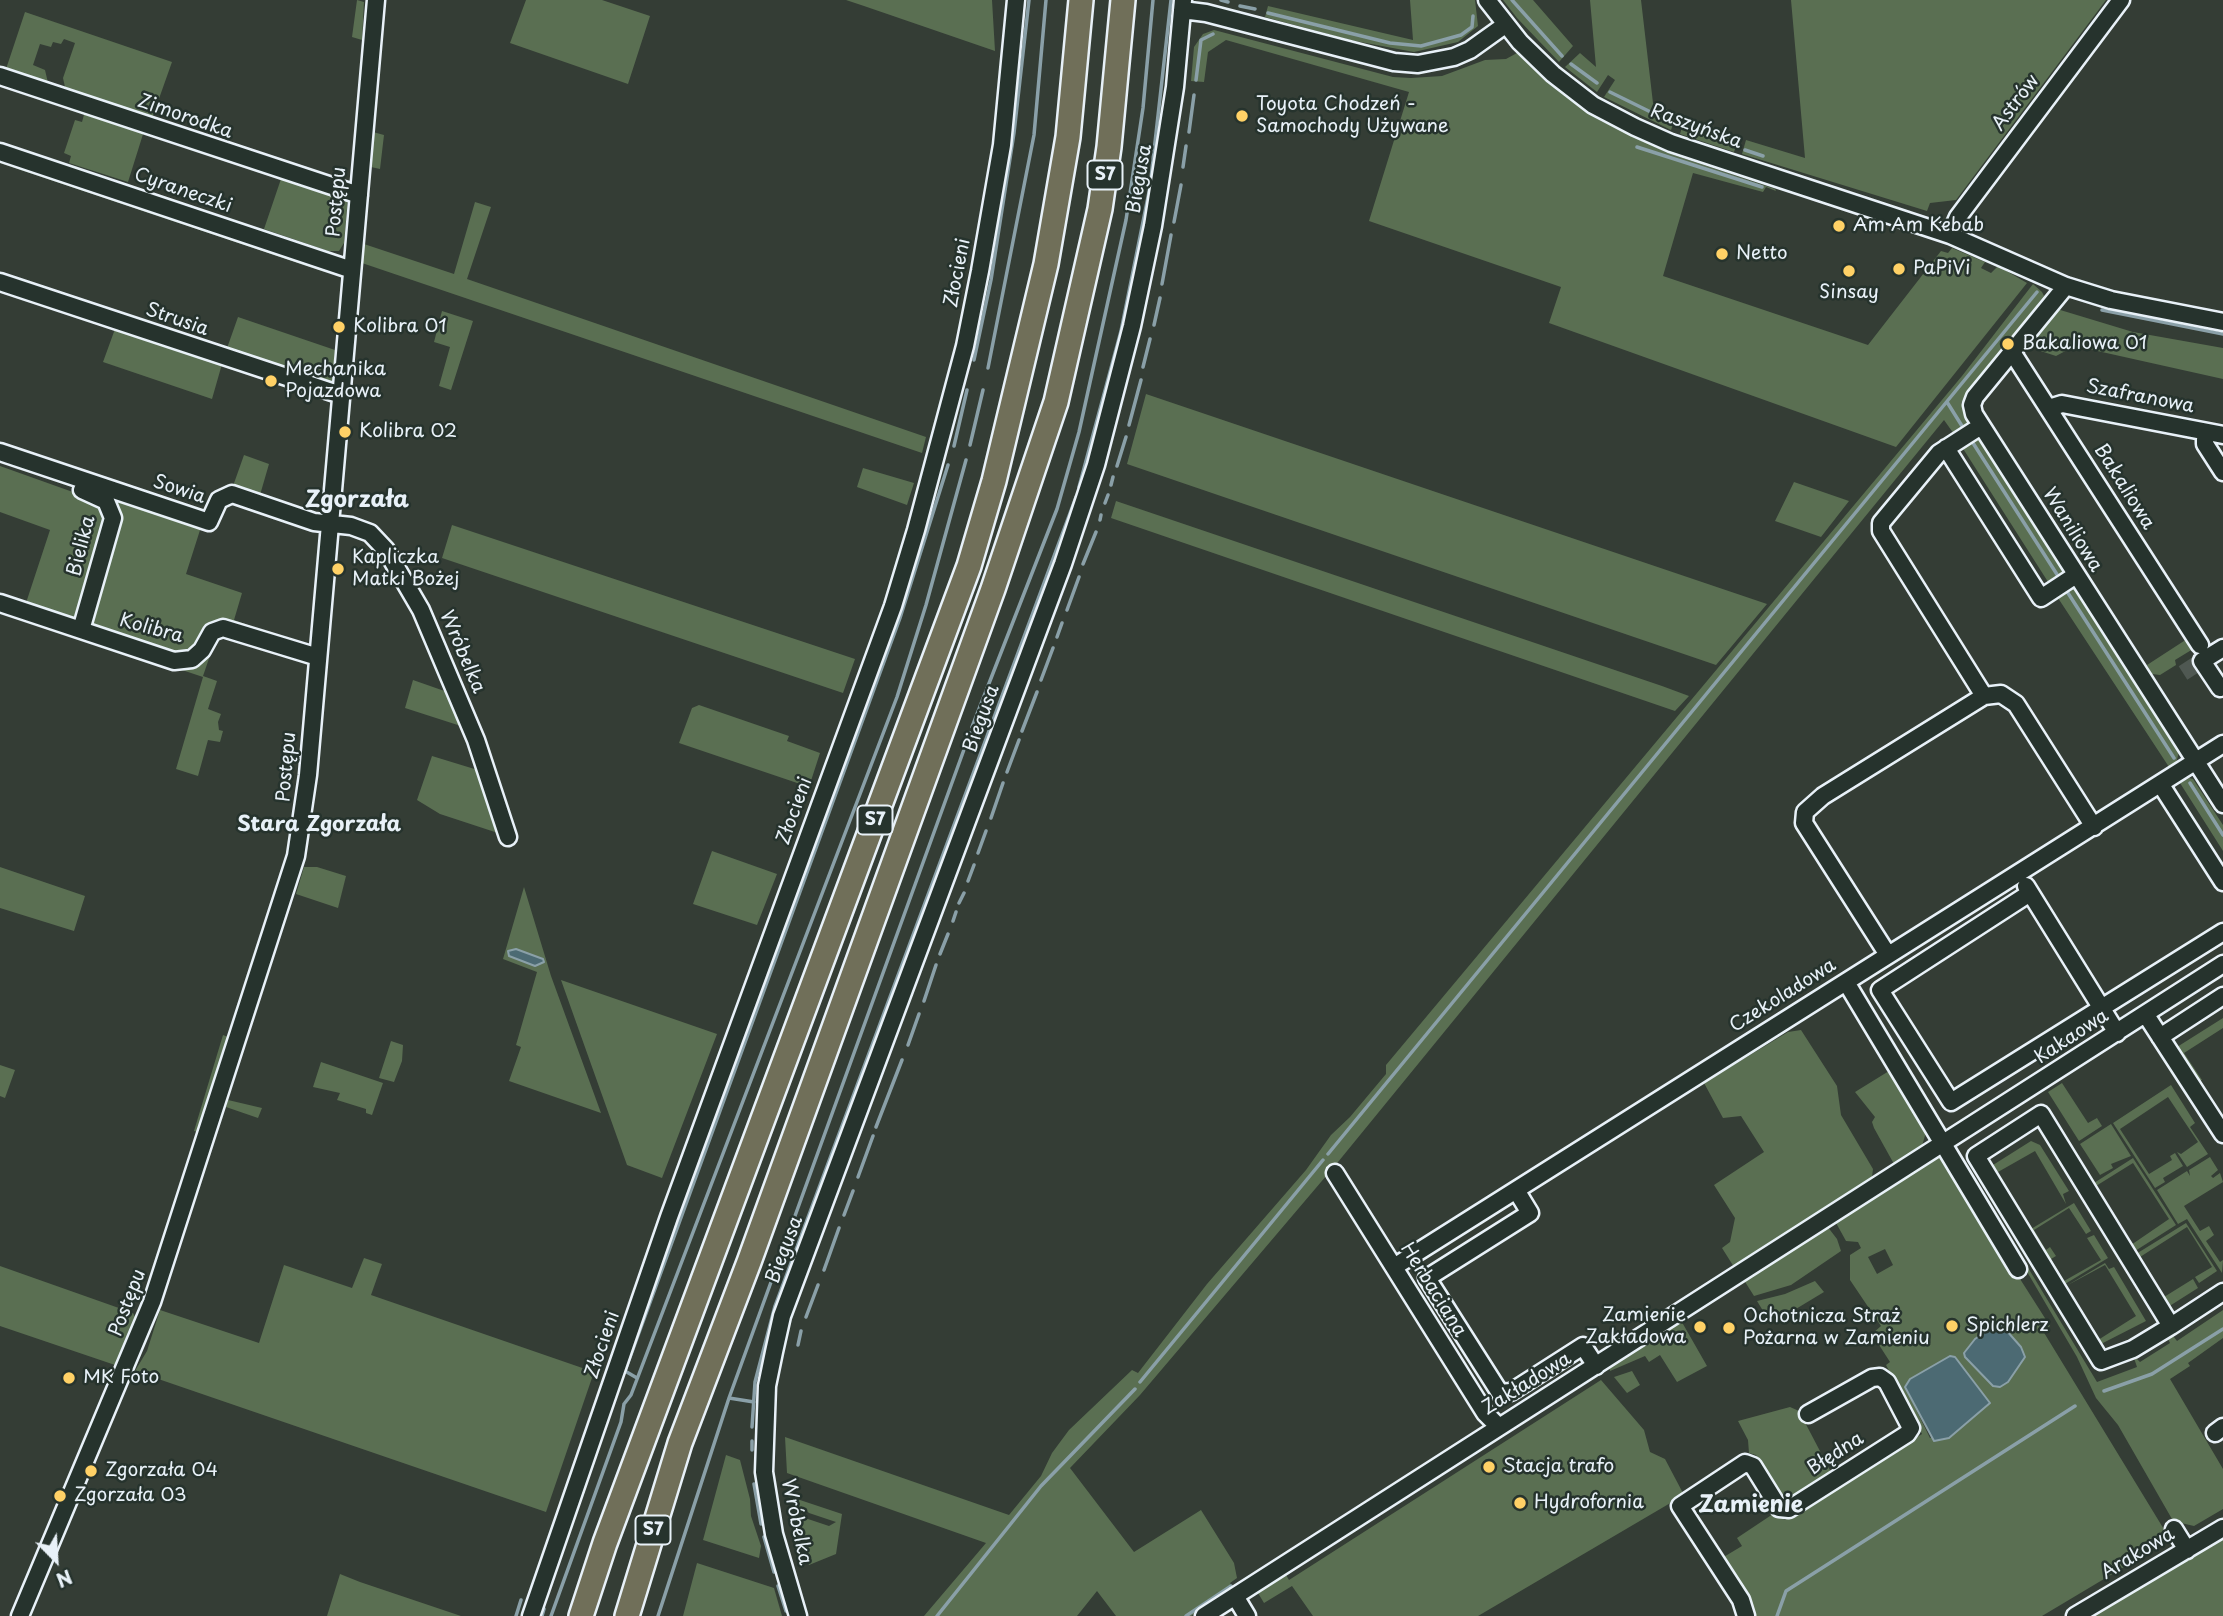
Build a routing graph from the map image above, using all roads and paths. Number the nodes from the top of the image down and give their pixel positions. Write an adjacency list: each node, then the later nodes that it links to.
1 (376, 0): 11 (street, Postępu)
2 (1016, 0): 79 (street, Złocieni)
3 (1081, 0): 80 (highway, S7)
4 (1123, 0): 81 (highway, S7)
5 (1488, 0): 8 (street, Raszyńska)
6 (2121, 0): 12 (street, Astrów)
7 (1183, 5): 8 (street); 73 (street, Biegusa)
8 (1505, 25): 12 (street, Raszyńska)
9 (0, 76): 11 (street, Zimorodka)
10 (0, 152): 13 (street, Cyraneczki)
11 (359, 195): 13 (street, Postępu)
12 (1950, 235): 15 (street, Raszyńska)
13 (352, 270): 18 (street, Postępu)
14 (0, 282): 18 (street, Strusia)
15 (2067, 286): 16 (street, Raszyńska); 17 (street, Waniliowa)
16 (2223, 322)
17 (2012, 352): 19 (street, Bakaliowa); 20 (street, Waniliowa)
18 (341, 395): 27 (street, Postępu)
19 (2049, 408): 21 (street, Szafranowa); 32 (street, Bakaliowa)
20 (1981, 426): 23 (street); 28 (street, Waniliowa)
21 (2205, 432): 22 (street, Szafranowa); 26 (street)
22 (2223, 435)
23 (1945, 448): 28 (street); 35 (street)
24 (0, 452): 27 (street, Sowia)
25 (0, 463): 30 (street, Bielika)
26 (2223, 472)
27 (330, 524): 33 (street, Postępu); 41 (street, Wróbelka)
28 (2076, 575): 37 (street, Waniliowa)
29 (0, 603): 30 (street, Kolibra)
30 (81, 630): 33 (street, Kolibra)
31 (2223, 648): 32 (street)
32 (2200, 656): 34 (street, Bakaliowa)
33 (318, 657): 78 (street, Postępu)
34 (2223, 687)
35 (1984, 696): 40 (street); 46 (street)
36 (2223, 744): 37 (street, Czekoladowa)
37 (2196, 762): 38 (street, Czekoladowa); 39 (street, Waniliowa)
38 (2161, 785): 40 (street, Czekoladowa); 43 (street)
39 (2223, 804)
40 (2094, 827): 42 (street, Czekoladowa)
41 (508, 837)
42 (2018, 874): 44 (street); 46 (street, Czekoladowa)
43 (2223, 882)
44 (2030, 893): 47 (street); 52 (street)
45 (2223, 932): 52 (street)
46 (1894, 952): 47 (street); 49 (street, Czekoladowa)
47 (1912, 968): 56 (street)
48 (2218, 968): 50 (street); 53 (street, Kakaowa)
49 (1846, 982): 57 (street); 63 (street, Czekoladowa)
50 (2223, 987)
51 (2223, 996): 55 (street)
52 (2102, 1009): 54 (street); 56 (street)
53 (2146, 1015): 54 (street, Kakaowa); 55 (street)
54 (2117, 1033): 58 (street, Kakaowa)
55 (2160, 1037): 60 (street)
56 (1917, 1051): 57 (street)
57 (1896, 1063): 61 (street)
58 (2026, 1091): 59 (street); 61 (street, Kakaowa)
59 (2041, 1114): 66 (street); 69 (street)
60 (2223, 1134)
61 (1943, 1143): 66 (street); 70 (street, Zakładowa)
62 (1335, 1173): 67 (street, Herbaciana)
63 (1516, 1190): 64 (street, Czekoladowa); 65 (street)
64 (1450, 1232): 65 (street); 67 (street, Czekoladowa)
65 (1465, 1254): 70 (street)
66 (2027, 1264): 69 (street)
67 (1394, 1267): 72 (street, Herbaciana)
68 (2223, 1292): 69 (street)
69 (2171, 1326)
70 (1596, 1366): 72 (street, Zakładowa)
71 (1808, 1414): 85 (street, Błędna)
72 (1499, 1427): 77 (street, Zakładowa)
73 (764, 1436): 82 (street, Wróbelka)
74 (2223, 1528): 76 (street, Arakowa)
75 (2174, 1529): 76 (street)
76 (2187, 1550): 86 (street, Arakowa)
77 (1235, 1595): 83 (street, Zakładowa); 84 (street)
78 (20, 1616)
79 (531, 1616)
80 (581, 1616)
81 (627, 1616)
82 (798, 1616)
83 (1204, 1616)
84 (1247, 1616)
85 (1746, 1616)
86 (2075, 1616)

